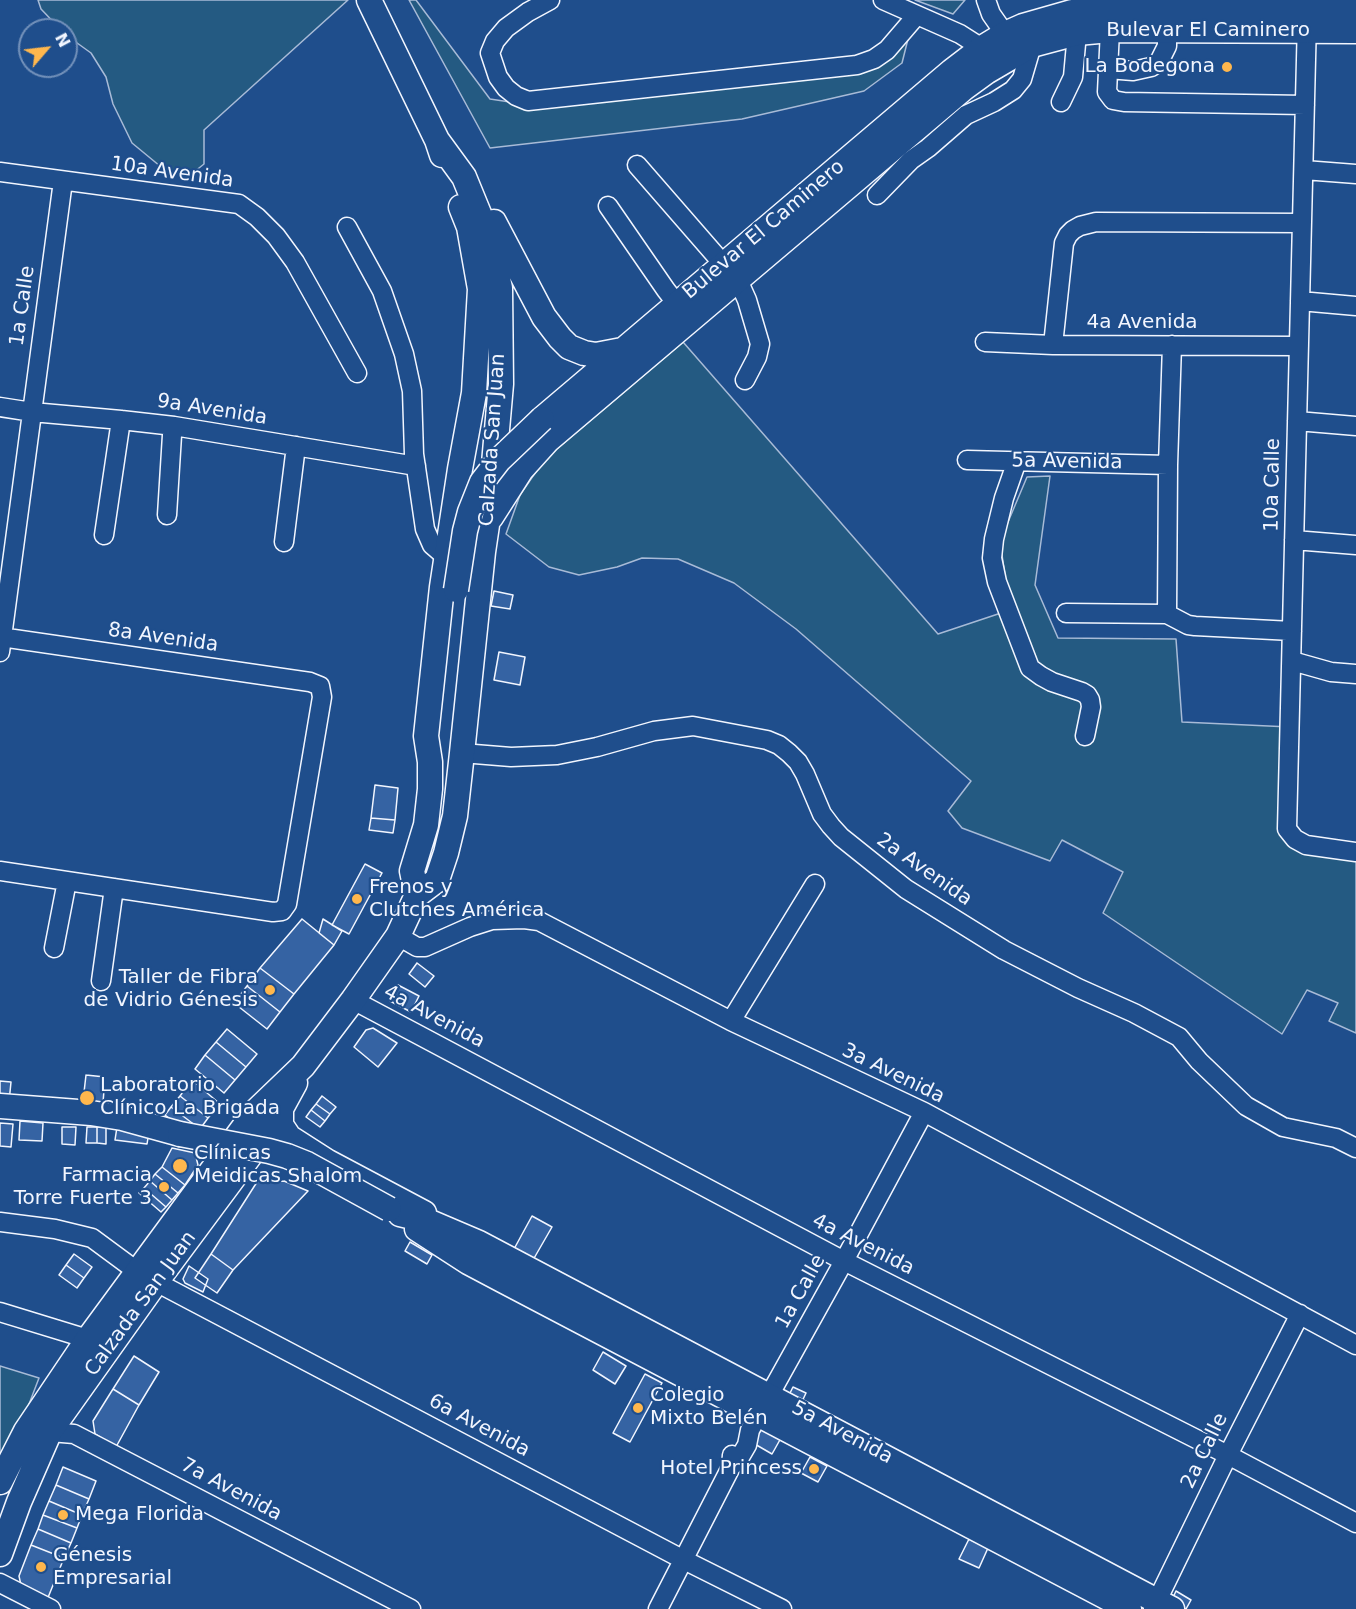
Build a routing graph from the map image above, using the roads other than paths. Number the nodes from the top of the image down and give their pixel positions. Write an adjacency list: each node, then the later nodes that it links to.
1 (369, 0): 18 (main road)
2 (550, 0): 8 (street)
3 (883, 0): 8 (street)
4 (986, 0): 12 (street)
5 (1356, 12): 7 (main road, Bulevar El Caminero)
6 (1171, 13): 7 (main road, Bulevar El Caminero); 9 (main road, Bulevar El Caminero); 10 (main road, Bulevar El Caminero); 15 (street)
7 (1304, 14): 11 (main road, Bulevar El Caminero); 17 (street)
8 (917, 15): 14 (street)
9 (1072, 15): 10 (main road, Bulevar El Caminero); 12 (main road, Bulevar El Caminero); 13 (main road, Bulevar El Caminero); 16 (street)
10 (1110, 30): 15 (street)
11 (1356, 31)
12 (1005, 34): 14 (main road, Bulevar El Caminero)
13 (1032, 45): 14 (main road, Bulevar El Caminero); 24 (street)
14 (991, 56): 28 (main road, Bulevar El Caminero)
15 (1108, 69): 17 (street)
16 (1061, 102)
17 (1305, 110): 20 (street, 10a Calle)
18 (437, 140): 36 (main road); 51 (main road, Calzada San Juan); 56 (main road, Calzada San Juan)
19 (637, 165): 28 (street)
20 (1304, 170): 22 (street); 26 (street, 10a Calle)
21 (0, 172): 23 (street, 10a Avenida)
22 (1356, 174)
23 (63, 181): 37 (street, 10a Avenida); 40 (street, 1a Calle)
24 (877, 195)
25 (608, 206): 30 (street)
26 (1302, 223): 29 (street, 10a Calle); 33 (street)
27 (347, 227): 49 (street)
28 (731, 273): 30 (main road, Bulevar El Caminero); 38 (street); 51 (main road, Bulevar El Caminero)
29 (1300, 302): 31 (street); 35 (street, 10a Calle)
30 (677, 304): 36 (main road, Bulevar El Caminero)
31 (1356, 306)
32 (985, 342): 33 (street, 4a Avenida)
33 (1053, 345): 34 (street, 4a Avenida)
34 (1172, 345): 35 (street, 4a Avenida); 48 (street)
35 (1299, 346): 42 (street, 10a Calle)
36 (622, 350): 66 (main road, Bulevar El Caminero, bridge)
37 (357, 373)
38 (745, 380)
39 (0, 407): 40 (street, 9a Avenida)
40 (32, 412): 41 (street, 9a Avenida); 61 (street, 1a Calle)
41 (121, 420): 43 (street, 9a Avenida); 52 (street)
42 (1297, 421): 44 (street); 53 (street, 10a Calle)
43 (174, 426): 45 (street, 9a Avenida); 50 (street)
44 (1356, 426)
45 (296, 446): 49 (street, 9a Avenida); 54 (street)
46 (967, 460): 47 (street, 5a Avenida)
47 (1017, 461): 48 (street, 5a Avenida); 64 (street)
48 (1168, 465): 59 (street)
49 (416, 466): 56 (street)
50 (167, 515)
51 (488, 521): 57 (main road, Calzada San Juan)
52 (104, 536)
53 (1294, 540): 55 (street); 60 (street, 10a Calle)
54 (284, 542)
55 (1356, 545)
56 (447, 550): 57 (main road); 66 (main road, Calzada San Juan)
57 (482, 559): 65 (main road, Calzada San Juan)
58 (1066, 613): 59 (street)
59 (1167, 614): 60 (street)
60 (1292, 631): 62 (street, 10a Calle)
61 (1, 642): 71 (street, 8a Avenida)
62 (1293, 661): 63 (street); 67 (street, 10a Calle)
63 (1356, 674)
64 (1085, 736)
65 (462, 753): 72 (main road, Calzada San Juan); 82 (street, 2a Avenida)
66 (430, 762): 72 (main road, Calzada San Juan)
67 (1356, 852)
68 (0, 871): 69 (street)
69 (67, 881): 71 (street); 74 (street)
70 (815, 884): 77 (street)
71 (114, 888): 75 (street)
72 (417, 895): 73 (main road, Calzada San Juan)
73 (398, 936): 76 (main road, Calzada San Juan); 77 (street, 3a Avenida)
74 (54, 948)
75 (101, 981)
76 (353, 1000): 78 (main road, Calzada San Juan); 86 (street, 4a Avenida)
77 (731, 1021): 81 (street, 3a Avenida)
78 (303, 1066): 80 (main road, Calzada San Juan); 87 (main road, Calzada San Juan)
79 (0, 1106): 85 (main road, 5a Avenida, bridge)
80 (281, 1109): 83 (main road, Calzada San Juan); 85 (main road, 5a Avenida)
81 (924, 1112): 86 (street, 1a Calle); 89 (street, 3a Avenida)
82 (1356, 1148)
83 (246, 1162): 85 (main road, 5a Avenida); 87 (main road, Calzada San Juan)
84 (0, 1222): 87 (street, 6a Avenida)
85 (474, 1252): 92 (main road, 5a Avenida)
86 (844, 1261): 92 (street, 1a Calle); 95 (street, 4a Avenida)
87 (147, 1277): 90 (main road, Calzada San Juan); 94 (main road, Calzada San Juan); 99 (street, 6a Avenida)
88 (0, 1312): 90 (street)
89 (1300, 1314): 91 (street, 3a Avenida); 95 (street, 2a Calle)
90 (88, 1339): 93 (main road, Calzada San Juan)
91 (1356, 1345)
92 (759, 1413): 99 (street, 1a Calle); 101 (main road, 5a Avenida); 106 (main road, 5a Avenida)
93 (26, 1431): 94 (street, 7a Avenida); 96 (main road, Calzada San Juan)
94 (50, 1431): 98 (main road, Calzada San Juan); 103 (street, 7a Avenida)
95 (1228, 1455): 97 (street, 4a Avenida); 101 (street, 2a Calle)
96 (0, 1482)
97 (1356, 1523)
98 (0, 1554)
99 (684, 1560): 104 (street, 1a Calle); 105 (street, 6a Avenida)
100 (0, 1583): 102 (street)
101 (1161, 1607)
102 (51, 1609)
103 (411, 1609)
104 (658, 1609)
105 (782, 1609)
106 (1129, 1609)

